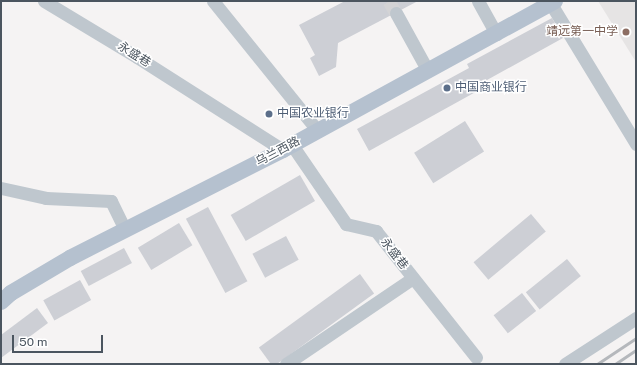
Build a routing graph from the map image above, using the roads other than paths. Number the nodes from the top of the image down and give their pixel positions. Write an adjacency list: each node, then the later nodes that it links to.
1 (44, 1): 10 (street, 永盛巷)
2 (213, 1): 8 (street)
3 (478, 1): 6 (street)
4 (553, 2): 6 (main road, 乌兰西路); 9 (street)
5 (396, 13): 7 (street)
6 (496, 34): 7 (main road, 乌兰西路)
7 (428, 71): 8 (main road, 乌兰西路)
8 (318, 131): 10 (main road, 乌兰西路)
9 (636, 144)
10 (287, 148): 12 (main road, 乌兰西路); 13 (street, 永盛巷)
11 (1, 188): 12 (street)
12 (126, 230): 14 (main road, 乌兰西路)
13 (413, 278): 16 (street, 永盛巷); 17 (street)
14 (1, 302)
15 (636, 318): 18 (street)
16 (476, 357)
17 (291, 363)
18 (565, 364)

